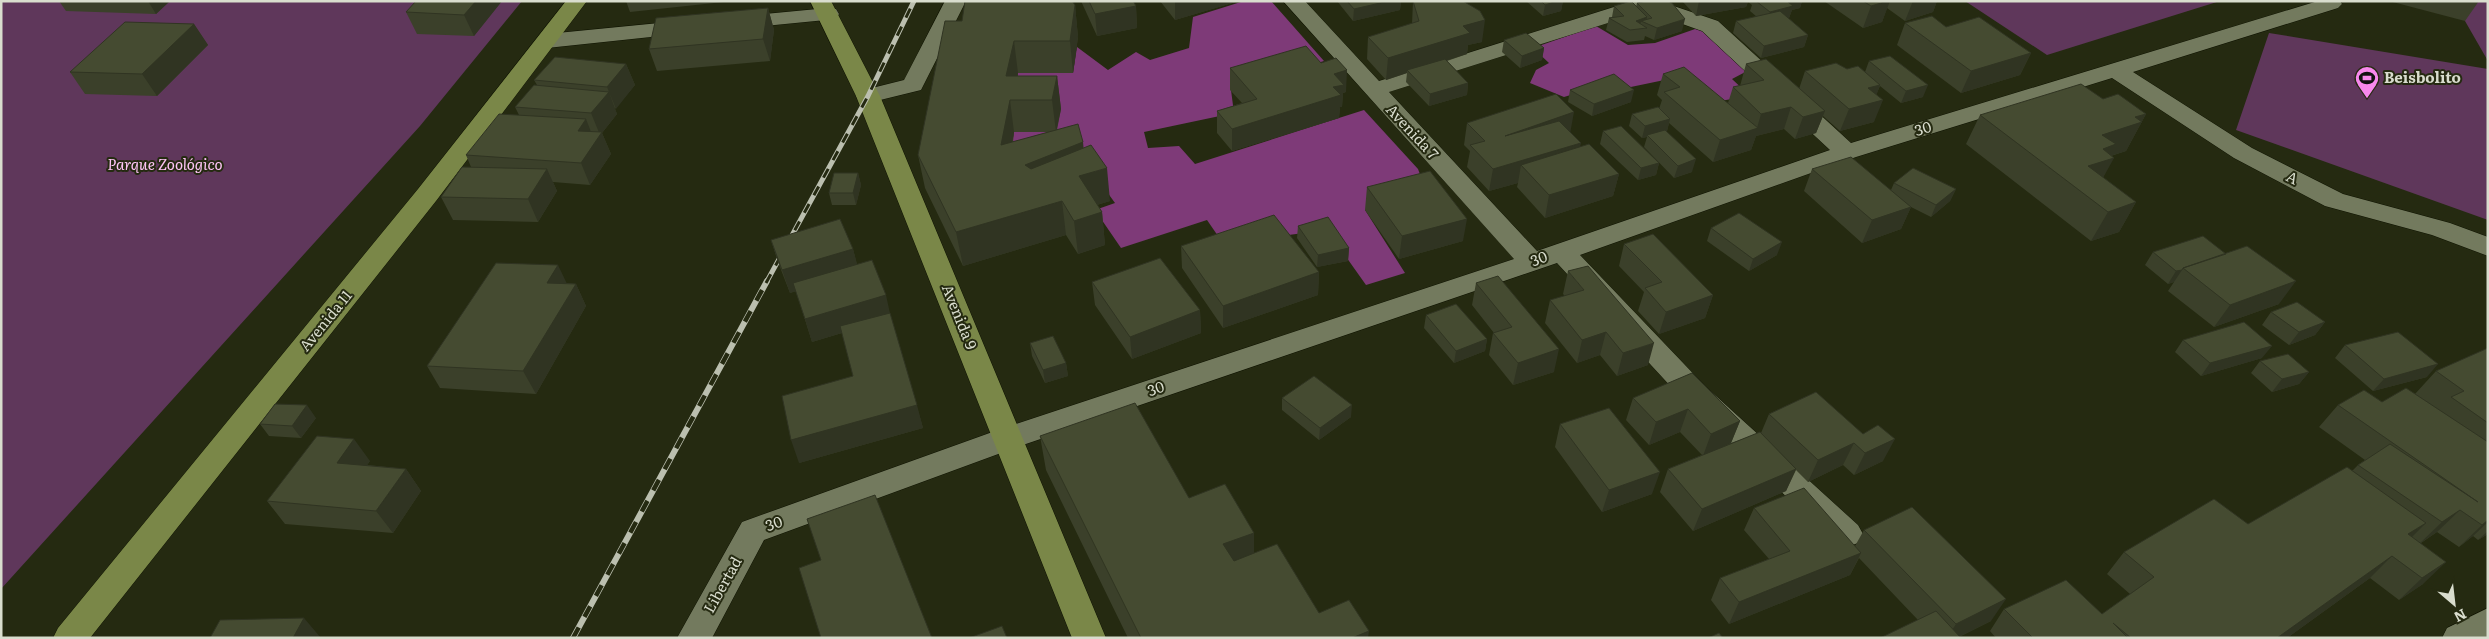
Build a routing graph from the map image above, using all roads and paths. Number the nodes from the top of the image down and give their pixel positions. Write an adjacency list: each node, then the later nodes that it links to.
1 (577, 1): 6 (main road, Avenida 11)
2 (1293, 1): 8 (street, Avenida 7)
3 (2331, 4): 7 (street, 30)
4 (824, 8): 6 (street); 9 (main road, Avenida 9)
5 (960, 8): 9 (street)
6 (547, 41): 18 (main road, Avenida 11)
7 (2114, 70): 10 (street, 30); 11 (street, A)
8 (1372, 90): 10 (street); 13 (street, Avenida 7)
9 (868, 96): 14 (main road, Avenida 9)
10 (1847, 152): 12 (street, 30)
11 (2488, 247)
12 (1561, 251): 13 (street, 30); 16 (street)
13 (1532, 262): 14 (street, 30)
14 (1009, 438): 15 (street, 30); 20 (main road, Avenida 9)
15 (753, 532): 19 (street, Libertad)
16 (1847, 534)
17 (2488, 622): 21 (street)
18 (70, 638)
19 (694, 638)
20 (1089, 638)
21 (2459, 638)

